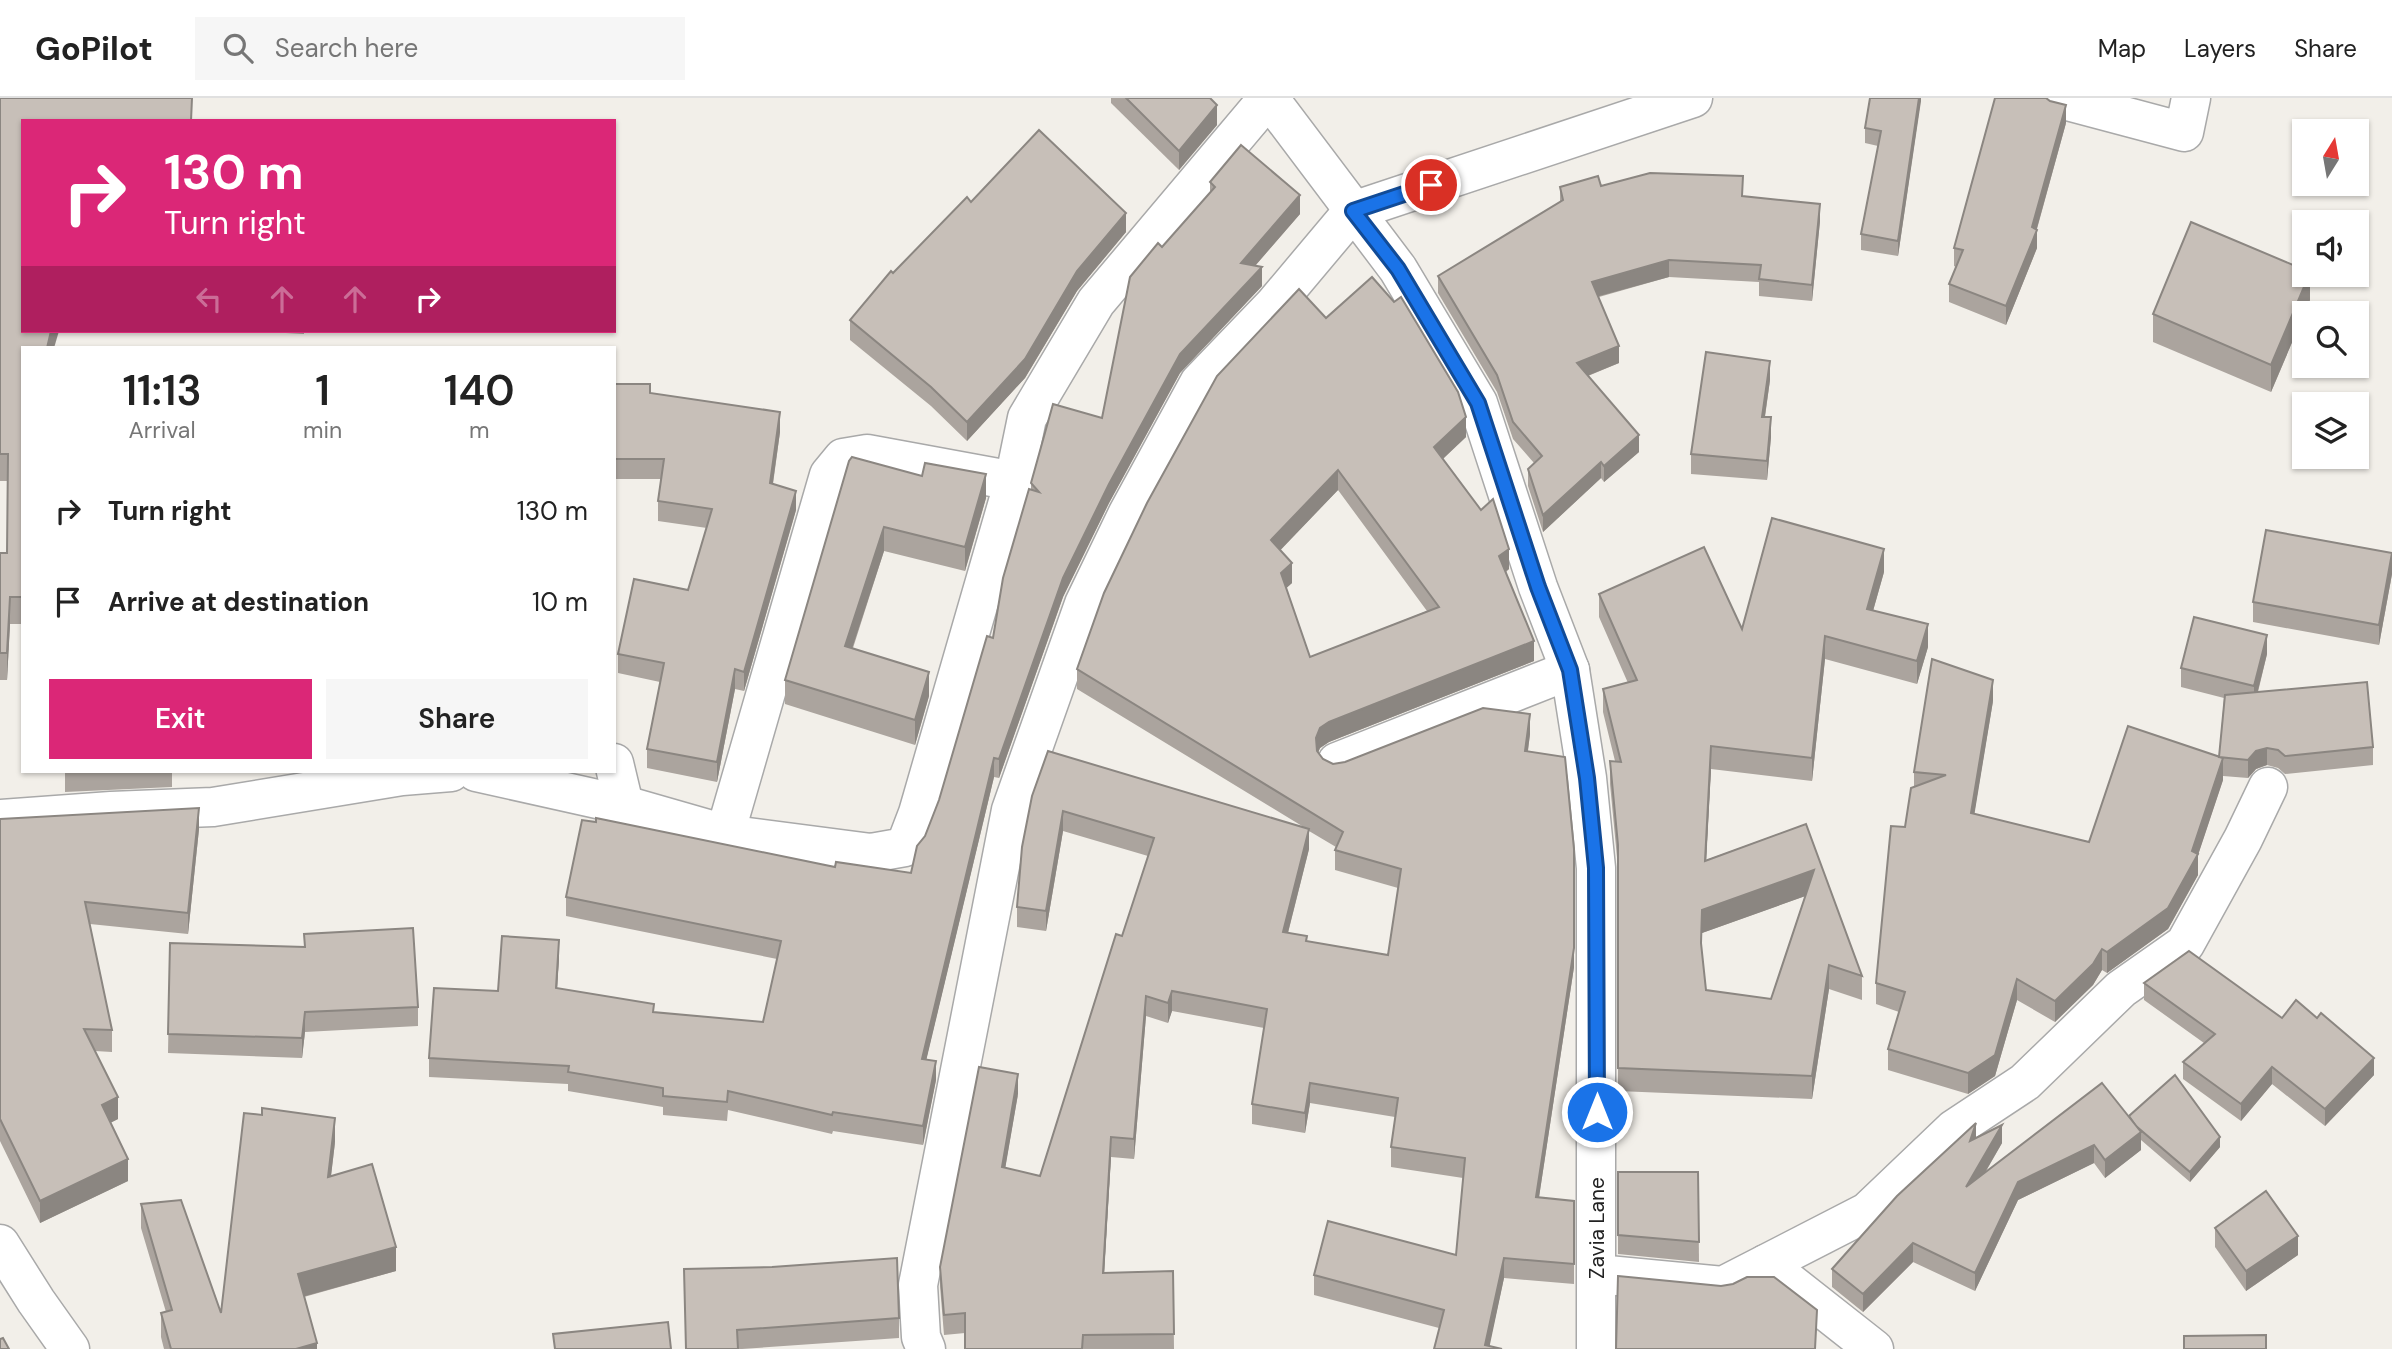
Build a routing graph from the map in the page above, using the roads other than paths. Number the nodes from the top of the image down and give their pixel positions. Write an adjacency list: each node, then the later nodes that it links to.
1 (1269, 98): 5 (street, Zavia Lane); 6 (street)
2 (1693, 98): 5 (street)
3 (2056, 98): 4 (street)
4 (2191, 98)
5 (1353, 211): 7 (street, Zavia Lane); 20 (street)
6 (1014, 481): 15 (street); 15 (street)
7 (1570, 670): 8 (street); 18 (street, Zavia Lane)
8 (1337, 762)
9 (616, 771): 13 (street)
10 (439, 773): 14 (street)
11 (481, 773): 13 (street)
12 (2268, 787): 17 (street)
13 (624, 804): 15 (street)
14 (0, 820)
15 (725, 834)
16 (0, 1244): 19 (street)
17 (1766, 1264): 18 (street); 22 (street)
18 (1597, 1274): 21 (street, Zavia Lane)
19 (70, 1349)
20 (926, 1349)
21 (1596, 1349)
22 (1874, 1349)

